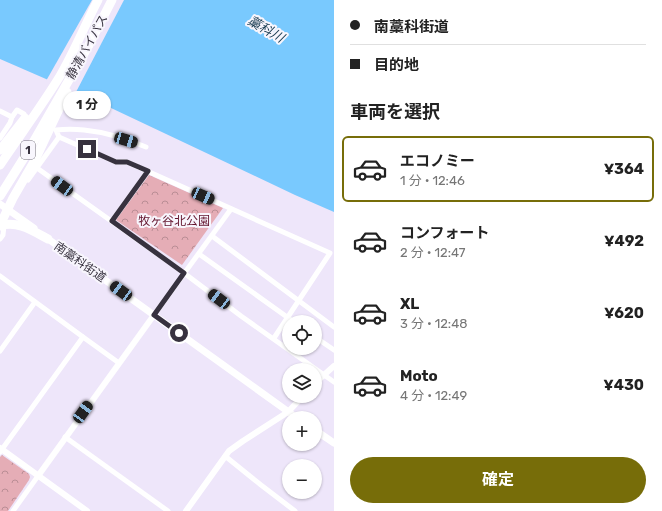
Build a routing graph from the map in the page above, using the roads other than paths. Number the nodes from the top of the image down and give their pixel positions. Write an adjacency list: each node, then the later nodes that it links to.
1 (98, 0): 3 (highway, 静清バイパス / 1)
2 (112, 0): 4 (highway, 静清バイパス / 1)
3 (80, 37): 11 (highway, 1); 12 (highway, 静清バイパス / 1)
4 (89, 45): 15 (highway, 静清バイパス / 1); 19 (highway, 1)
5 (0, 110): 7 (street)
6 (24, 114): 7 (street)
7 (12, 116): 9 (street)
8 (59, 137): 10 (street); 13 (street); 14 (street)
9 (0, 138)
10 (146, 147)
11 (0, 150)
12 (0, 165)
13 (37, 168): 16 (street); 18 (street)
14 (148, 171): 17 (street); 18 (street)
15 (0, 196)
16 (3, 206): 19 (highway); 21 (main road, 南藁科街道)
17 (231, 209): 20 (street); 26 (street)
18 (112, 221): 24 (street)
19 (1, 223): 21 (highway); 22 (street)
20 (212, 236): 23 (street); 26 (street)
21 (48, 238): 28 (main road, 南藁科街道)
22 (0, 239)
23 (199, 254): 24 (street); 29 (street)
24 (184, 273): 28 (street); 34 (street)
25 (0, 276): 27 (street)
26 (299, 300): 30 (street); 32 (street)
27 (35, 302): 33 (street); 37 (street)
28 (154, 315): 38 (street); 43 (main road, 南藁科街道)
29 (284, 315)
30 (290, 315)
31 (282, 327): 34 (street)
32 (334, 327)
33 (83, 337): 38 (street); 49 (street)
34 (274, 338): 40 (street)
35 (322, 342): 36 (street)
36 (334, 350)
37 (0, 351)
38 (119, 363): 47 (street)
39 (334, 366): 40 (street)
40 (324, 375): 41 (street)
41 (334, 382)
42 (296, 403): 44 (street)
43 (287, 411)
44 (289, 411)
45 (282, 416): 50 (street)
46 (322, 435): 48 (main road)
47 (65, 437): 51 (street); 54 (street)
48 (334, 443)
49 (1, 449): 51 (street)
50 (226, 456): 55 (street); 56 (street)
51 (38, 476): 52 (street); 53 (street)
52 (14, 511)
53 (87, 511)
54 (168, 511)
55 (186, 511)
56 (295, 511)

